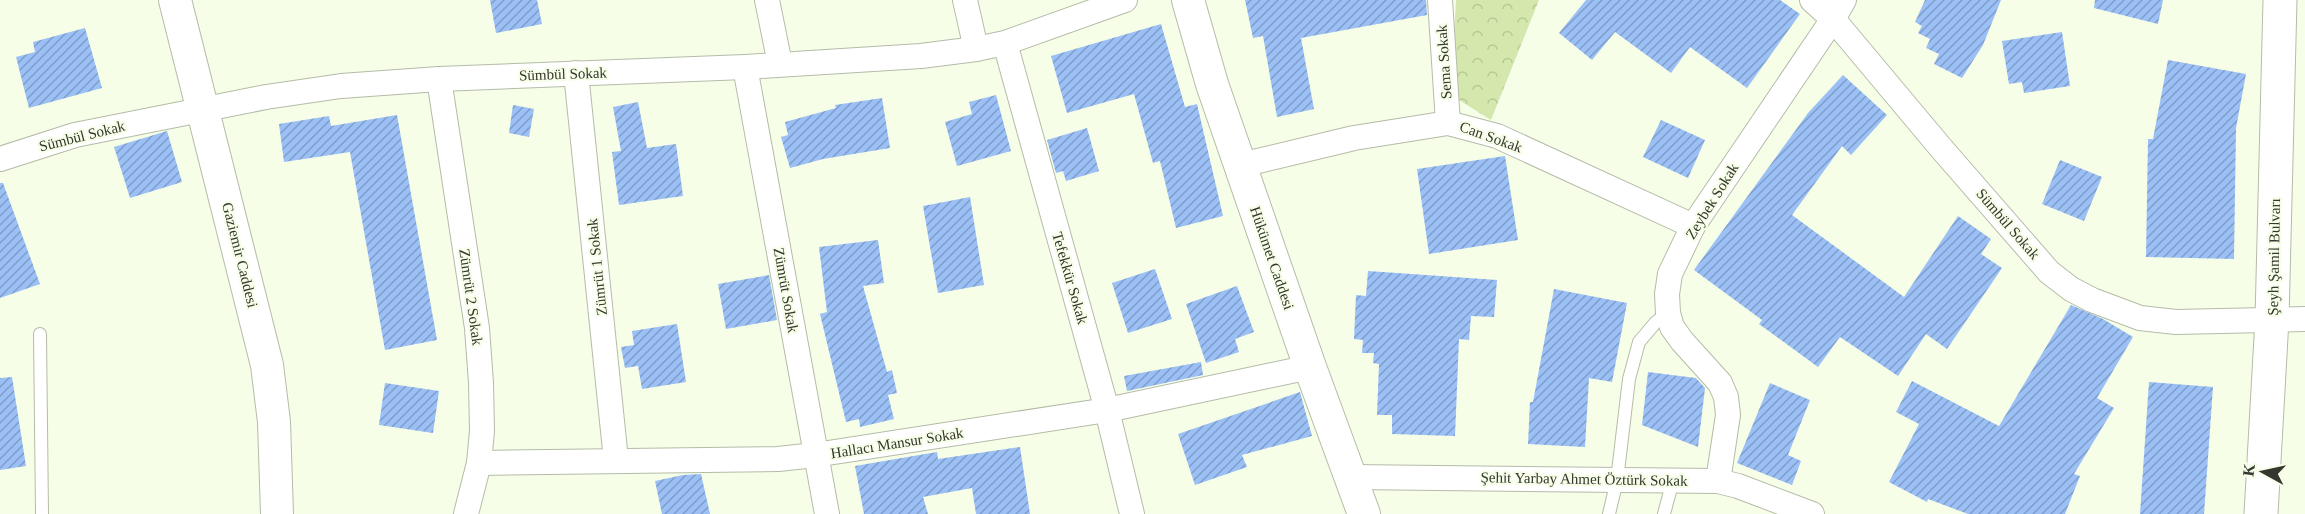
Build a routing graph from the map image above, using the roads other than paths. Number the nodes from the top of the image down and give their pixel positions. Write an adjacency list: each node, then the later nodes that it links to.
1 (175, 0): 16 (street, Gaziemir Caddesi)
2 (767, 0): 12 (street)
3 (965, 0): 11 (street)
4 (1125, 0): 10 (street, Sümbül Sokak)
5 (1188, 0): 19 (street, Hükümet Caddesi)
6 (1440, 0): 17 (street, Sema Sokak)
7 (1812, 0): 9 (street, Sümbül Sokak)
8 (2280, 0): 22 (main road, Şeyh Şamil Bulvarı)
9 (1839, 9): 20 (street, Zeybek Sokak); 22 (street, Sümbül Sokak)
10 (1005, 43): 11 (street, Sümbül Sokak); 26 (street, Tefekkür Sokak)
11 (976, 50): 12 (street, Sümbül Sokak)
12 (780, 64): 13 (street, Sümbül Sokak)
13 (746, 67): 14 (street, Sümbül Sokak); 27 (street, Zümrüt Sokak)
14 (576, 73): 15 (street, Sümbül Sokak); 28 (street, Zümrüt 1 Sokak)
15 (439, 80): 16 (street, Sümbül Sokak); 29 (street, Zümrüt 2 Sokak)
16 (203, 109): 18 (street, Sümbül Sokak); 35 (street, Gaziemir Caddesi)
17 (1448, 123): 19 (street, Can Sokak); 20 (street, Can Sokak)
18 (0, 159)
19 (1241, 165): 25 (street, Hükümet Caddesi)
20 (1693, 226): 21 (street, Zeybek Sokak)
21 (1668, 313): 31 (lane); 33 (street, Zeybek Sokak)
22 (2272, 319): 23 (street, Sümbül Sokak); 43 (main road, Şeyh Şamil Bulvarı)
23 (2305, 319)
24 (40, 334): 34 (lane)
25 (1310, 367): 26 (street, Hallacı Mansur Sokak); 30 (street, Hükümet Caddesi)
26 (1107, 410): 27 (street, Hallacı Mansur Sokak); 38 (street, Tefekkür Sokak)
27 (815, 455): 28 (street, Hallacı Mansur Sokak); 37 (street, Zümrüt Sokak)
28 (616, 460): 29 (street, Hallacı Mansur Sokak)
29 (480, 463): 36 (street, Zümrüt 2 Sokak)
30 (1351, 477): 31 (street, Şehit Yarbay Ahmet Öztürk Sokak); 39 (street, Hükümet Caddesi)
31 (1617, 480): 32 (street, Şehit Yarbay Ahmet Öztürk Sokak); 40 (lane)
32 (1673, 480): 33 (street, Şehit Yarbay Ahmet Öztürk Sokak); 41 (lane)
33 (1718, 481): 42 (street, Şehit Yarbay Ahmet Öztürk Sokak)
34 (42, 514)
35 (277, 514)
36 (466, 514)
37 (827, 514)
38 (1132, 514)
39 (1364, 514)
40 (1609, 514)
41 (1664, 514)
42 (1812, 514)
43 (2261, 514)

